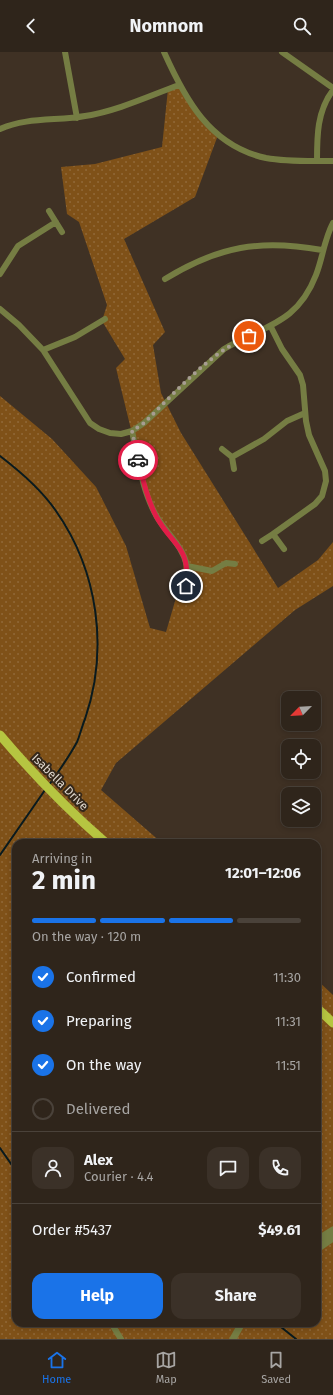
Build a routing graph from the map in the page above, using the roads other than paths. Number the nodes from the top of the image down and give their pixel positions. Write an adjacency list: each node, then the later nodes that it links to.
1 (65, 52): 6 (street)
2 (164, 52): 4 (street)
3 (282, 52): 5 (street)
4 (179, 85): 6 (street); 8 (street)
5 (333, 89): 8 (street)
6 (77, 118): 7 (street)
7 (0, 129)
8 (317, 161): 9 (street)
9 (333, 161)
10 (49, 211): 11 (street)
11 (56, 222): 13 (street); 15 (street)
12 (333, 223): 14 (street)
13 (62, 232)
14 (322, 250): 16 (street); 19 (street)
15 (0, 274)
16 (165, 279)
17 (0, 309): 20 (street)
18 (105, 319): 20 (street)
19 (271, 327): 21 (street); 22 (street)
20 (43, 350): 22 (street)
21 (305, 413): 24 (street); 26 (street)
22 (132, 431): 30 (street)
23 (222, 449): 24 (street)
24 (232, 457): 25 (street)
25 (234, 469)
26 (273, 534): 27 (street); 28 (street)
27 (262, 541)
28 (284, 549)
29 (236, 564): 30 (street)
30 (187, 566): 31 (street)
31 (186, 586)
32 (0, 735): 33 (main road, Isabella Drive)
33 (102, 839)
34 (321, 1012): 35 (main road)
35 (333, 1023)
36 (333, 1230): 37 (street)
37 (321, 1238)
38 (333, 1238): 39 (street)
39 (321, 1246)
40 (114, 1327): 42 (street)
41 (239, 1327): 43 (street)
42 (120, 1336)
43 (233, 1339)

